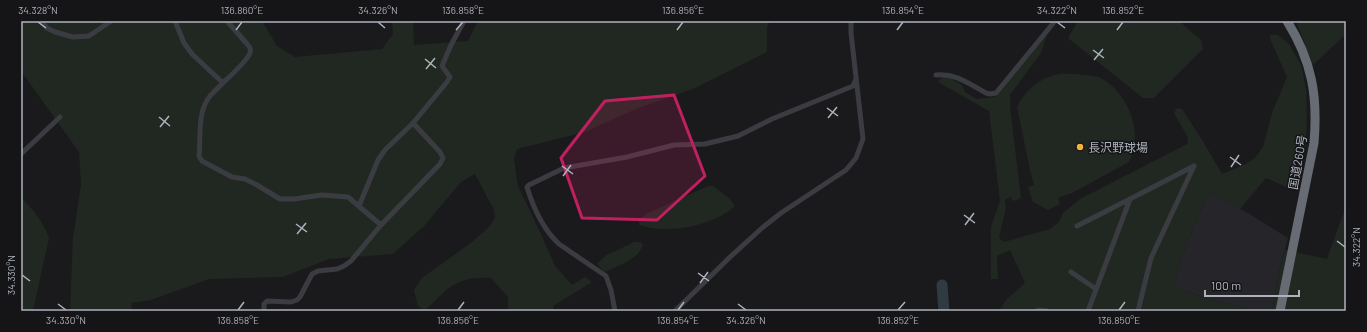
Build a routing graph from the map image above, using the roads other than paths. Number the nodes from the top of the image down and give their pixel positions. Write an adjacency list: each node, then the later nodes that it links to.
1 (41, 21): 2 (street)
2 (111, 21)
3 (175, 21): 11 (street)
4 (226, 21): 11 (street)
5 (464, 21): 13 (street)
6 (851, 21): 10 (street)
7 (1055, 21): 9 (street)
8 (1287, 21): 28 (highway, 国道260号)
9 (936, 75)
10 (856, 79): 22 (street); 23 (street)
11 (222, 82): 16 (street)
12 (60, 117): 14 (street)
13 (413, 123): 16 (street); 17 (street)
14 (21, 154)
15 (1130, 199): 18 (street); 20 (street); 27 (street)
16 (358, 206): 17 (street)
17 (381, 225): 21 (street)
18 (1077, 226)
19 (1071, 272): 20 (street)
20 (1096, 289): 26 (street)
21 (264, 311)
22 (615, 311)
23 (675, 311)
24 (1036, 311): 25 (street)
25 (1047, 311)
26 (1088, 311)
27 (1138, 311)
28 (1280, 311)

